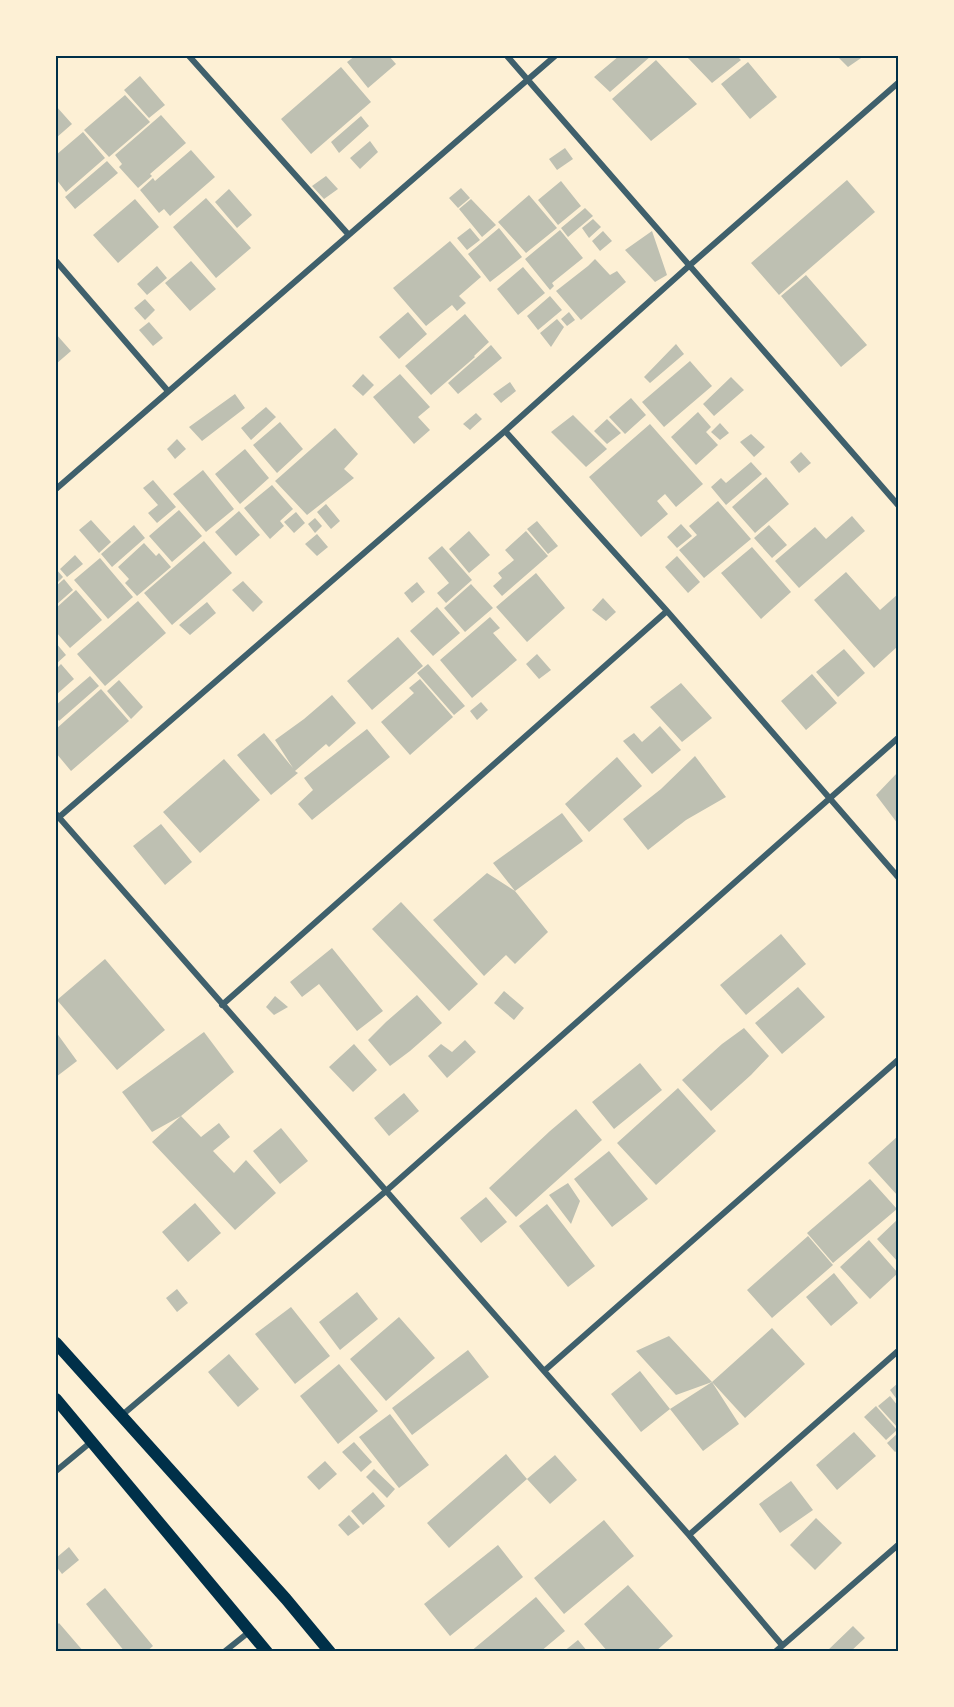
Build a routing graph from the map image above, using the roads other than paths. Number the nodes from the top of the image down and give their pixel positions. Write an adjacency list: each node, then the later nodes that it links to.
1 (189, 56): 6 (street)
2 (507, 56): 4 (street)
3 (555, 56): 4 (street)
4 (528, 79): 6 (street); 8 (street)
5 (898, 83): 8 (street)
6 (348, 234): 9 (street)
7 (56, 261): 9 (street)
8 (690, 265): 10 (street); 12 (street)
9 (168, 391): 11 (street)
10 (505, 431): 13 (street); 16 (street)
11 (56, 489)
12 (898, 505)
13 (667, 611): 15 (street); 18 (street)
14 (898, 738): 15 (street)
15 (830, 800): 17 (street); 20 (street)
16 (57, 816): 18 (street)
17 (898, 877)
18 (222, 1005): 20 (street)
19 (898, 1060): 23 (street)
20 (386, 1191): 23 (street); 25 (street)
21 (56, 1343): 25 (main road)
22 (898, 1351): 28 (street)
23 (544, 1371): 28 (street)
24 (56, 1399): 26 (main road)
25 (121, 1416): 34 (main road)
26 (91, 1442): 27 (street); 30 (main road)
27 (56, 1471)
28 (689, 1535): 31 (street)
29 (898, 1545): 31 (street)
30 (250, 1631): 32 (street); 33 (main road)
31 (782, 1645): 35 (street)
32 (224, 1652)
33 (267, 1652)
34 (330, 1652)
35 (775, 1652)

